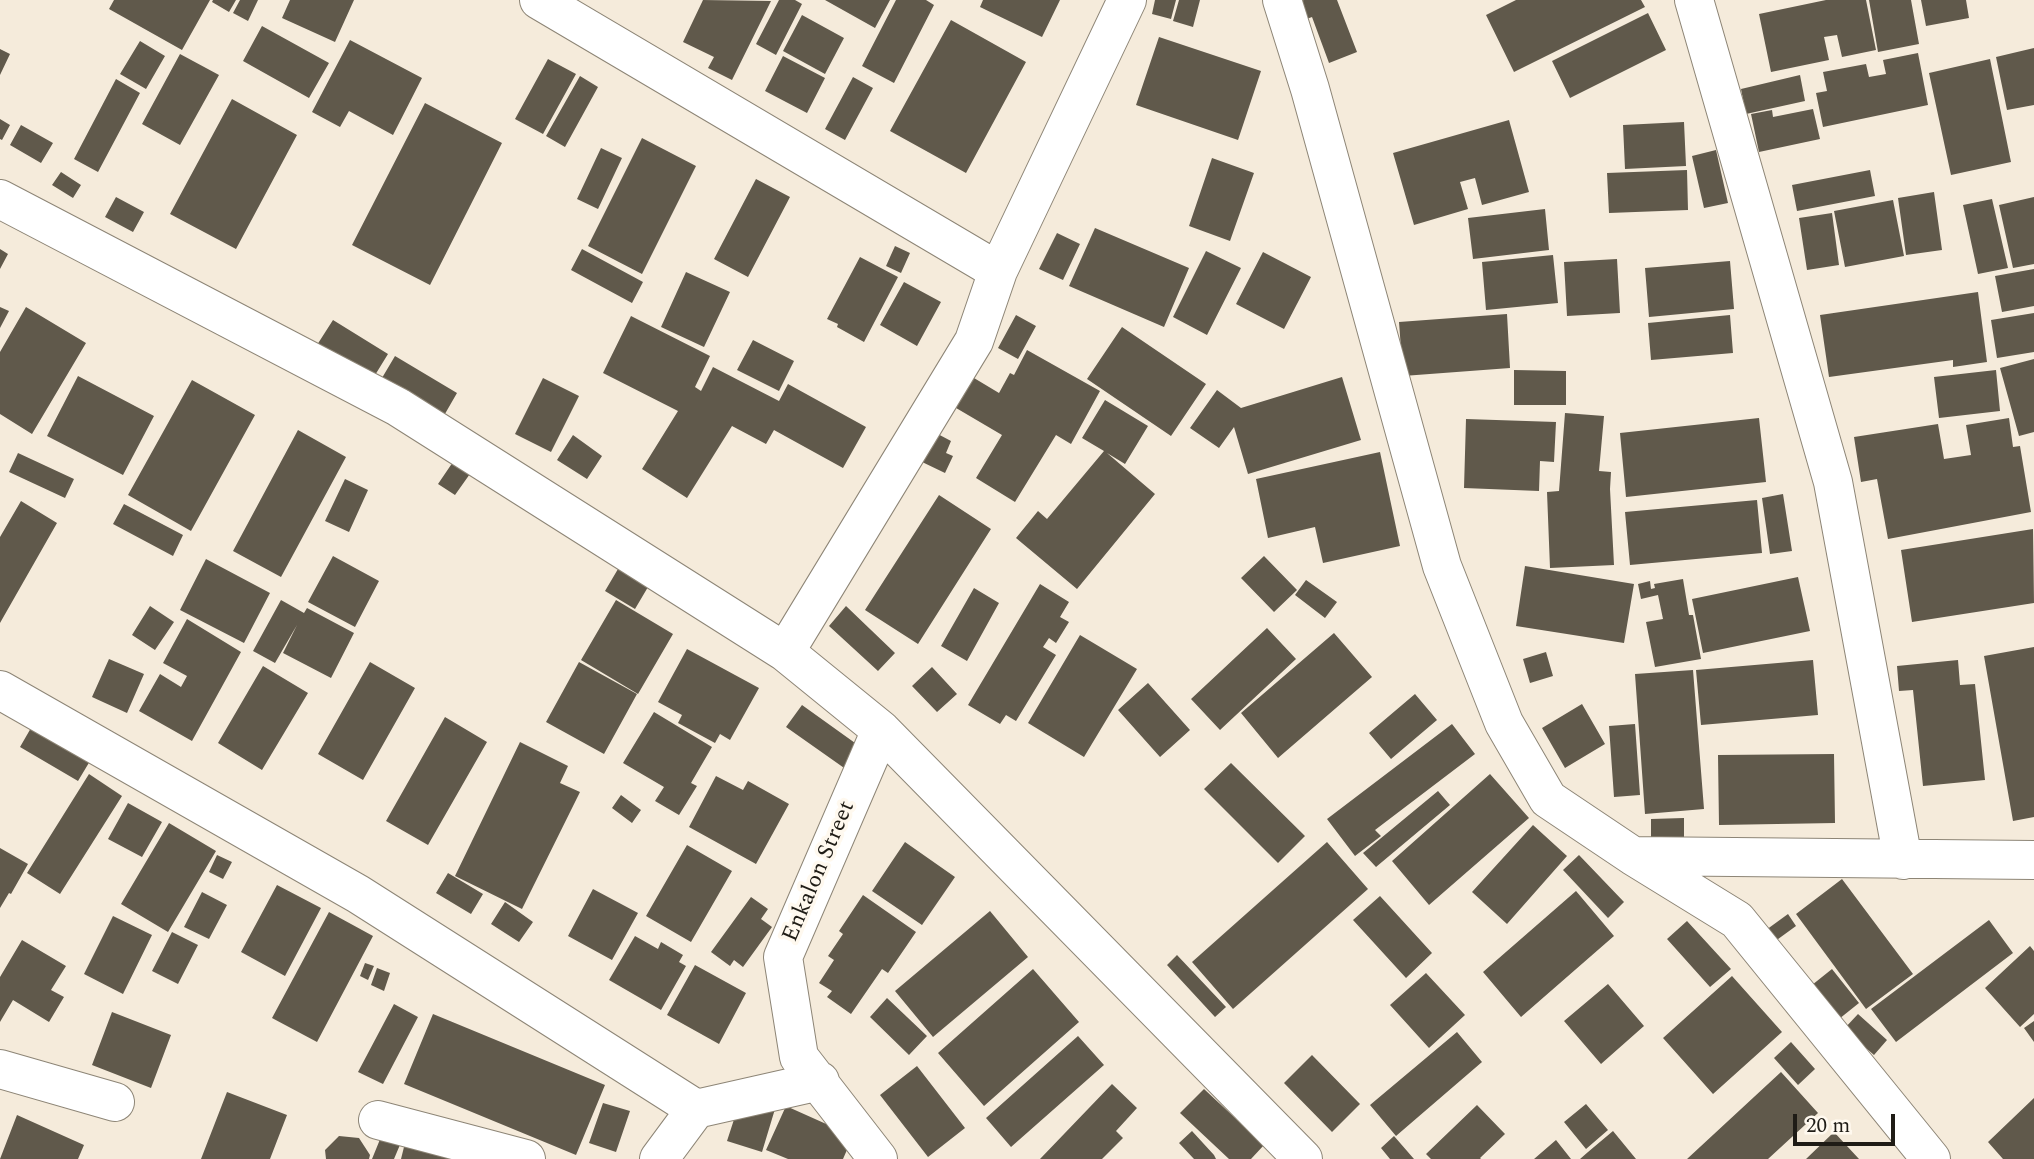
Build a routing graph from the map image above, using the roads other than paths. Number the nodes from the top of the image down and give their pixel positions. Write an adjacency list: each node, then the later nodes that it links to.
1 (539, 0): 6 (street)
2 (1127, 0): 6 (street)
3 (1282, 0): 10 (street)
4 (1694, 0): 11 (street)
5 (0, 199): 7 (street)
6 (998, 271): 7 (street)
7 (785, 653): 9 (street)
8 (0, 690): 16 (street)
9 (881, 730): 14 (street, Enkalon Street); 21 (street)
10 (1633, 856): 11 (street); 22 (street)
11 (1903, 860): 12 (street)
12 (2034, 860)
13 (0, 1069): 15 (street)
14 (820, 1081): 16 (street); 20 (street, Enkalon Street)
15 (115, 1102)
16 (696, 1109): 19 (street)
17 (378, 1120): 18 (street)
18 (526, 1159)
19 (659, 1159)
20 (878, 1159)
21 (1303, 1159)
22 (1931, 1159)

